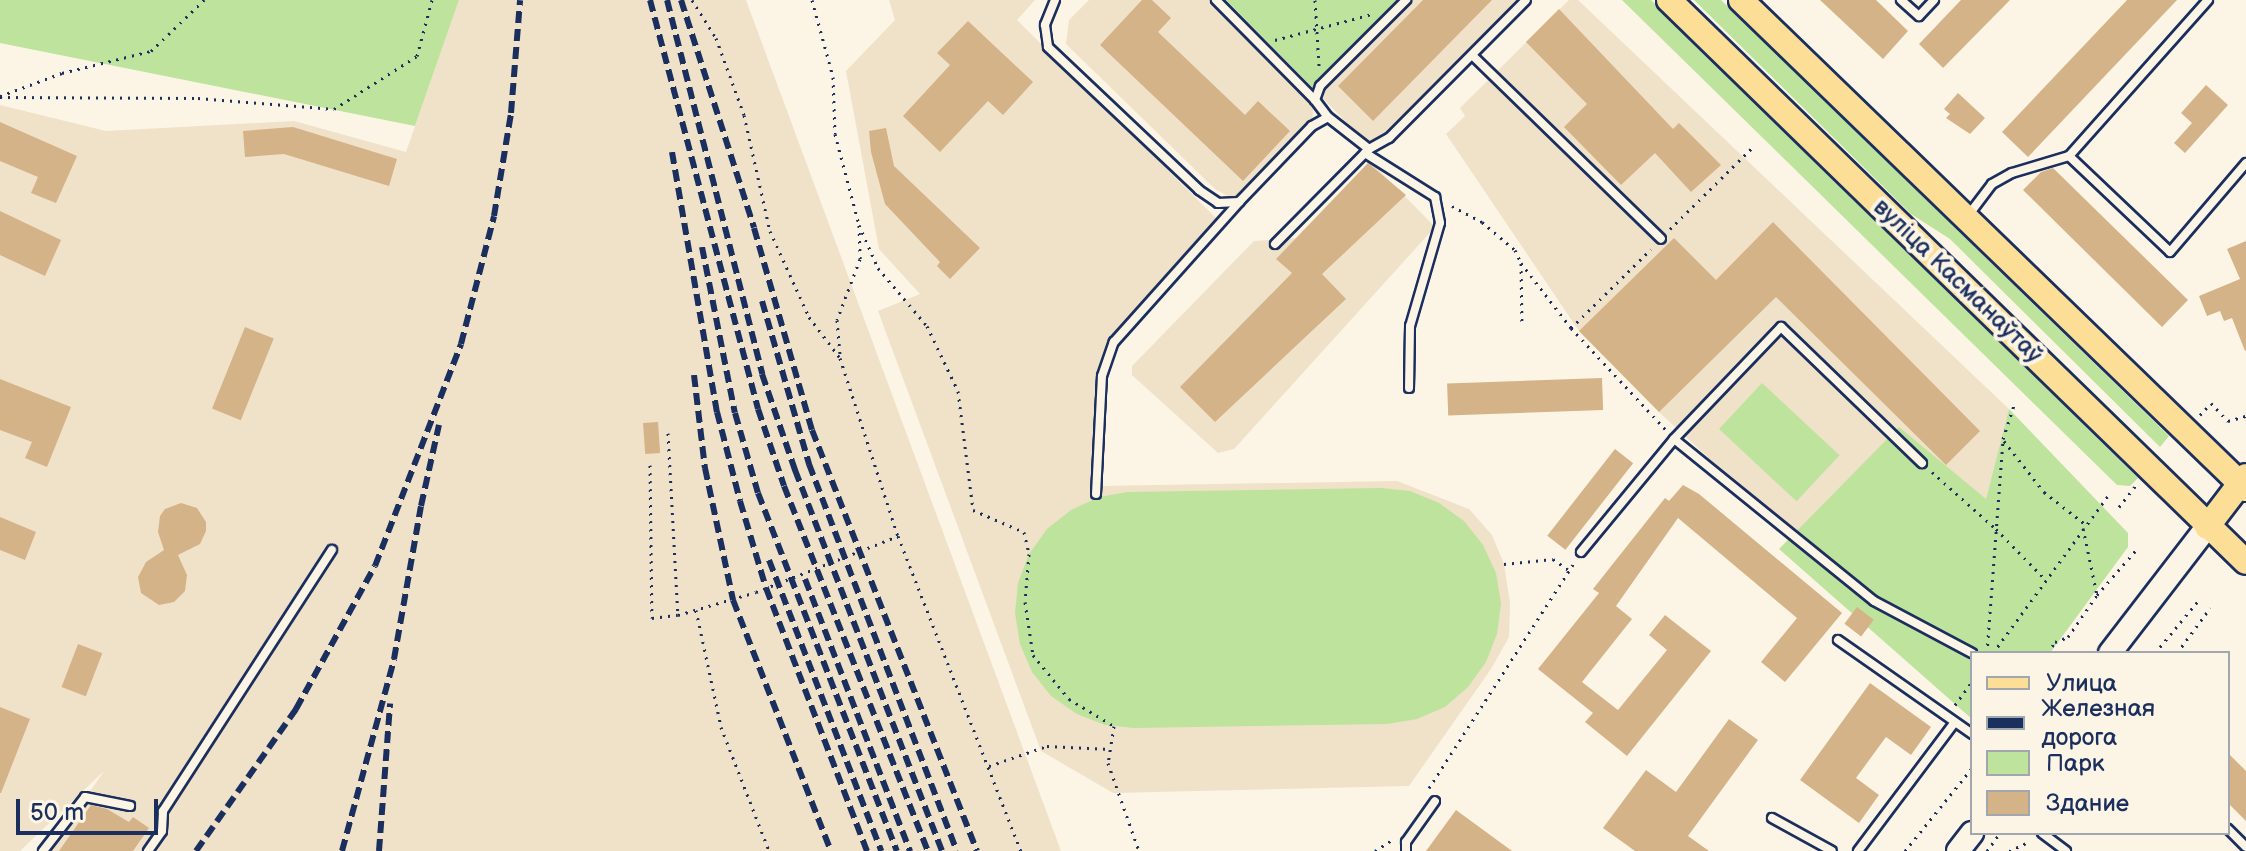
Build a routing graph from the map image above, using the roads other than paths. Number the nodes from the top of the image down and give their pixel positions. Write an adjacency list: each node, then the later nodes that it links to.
1 (1055, 0): 16 (lane)
2 (1216, 0): 11 (lane)
3 (1526, 0): 10 (lane)
4 (1669, 0): 25 (main road, вуліца Касманаўтаў)
5 (1741, 0): 17 (main road, вуліца Касманаўтаў)
6 (1901, 0): 7 (lane)
7 (1934, 0)
8 (2208, 0): 14 (lane)
9 (1404, 3): 11 (lane)
10 (1473, 56): 13 (lane); 18 (lane)
11 (1315, 100): 12 (lane)
12 (1328, 117): 13 (lane); 16 (lane)
13 (1367, 151): 19 (lane); 20 (lane)
14 (2069, 156): 15 (lane); 17 (lane)
15 (2246, 163)
16 (1239, 202): 24 (lane)
17 (1966, 219): 23 (main road, вуліца Касманаўтаў)
18 (1661, 239)
19 (1275, 244)
20 (1409, 388)
21 (1674, 439): 22 (lane); 27 (lane); 31 (lane)
22 (1922, 463)
23 (2244, 483): 25 (main road)
24 (1096, 494)
25 (2207, 527): 28 (main road, вуліца Касманаўтаў); 30 (main road)
26 (332, 550): 42 (lane)
27 (1581, 552)
28 (2246, 562)
29 (1838, 640): 32 (lane)
30 (2112, 651)
31 (1970, 652)
32 (1954, 723): 33 (lane); 45 (lane)
33 (1970, 733)
34 (1435, 801): 43 (lane)
35 (130, 806): 41 (lane)
36 (1772, 818): 44 (lane)
37 (2230, 831): 40 (lane)
38 (1970, 835): 46 (main road)
39 (2039, 836): 47 (lane)
40 (2246, 847)
41 (43, 851)
42 (148, 851)
43 (1406, 851)
44 (1832, 851)
45 (1858, 851)
46 (1958, 851)
47 (2066, 851)

